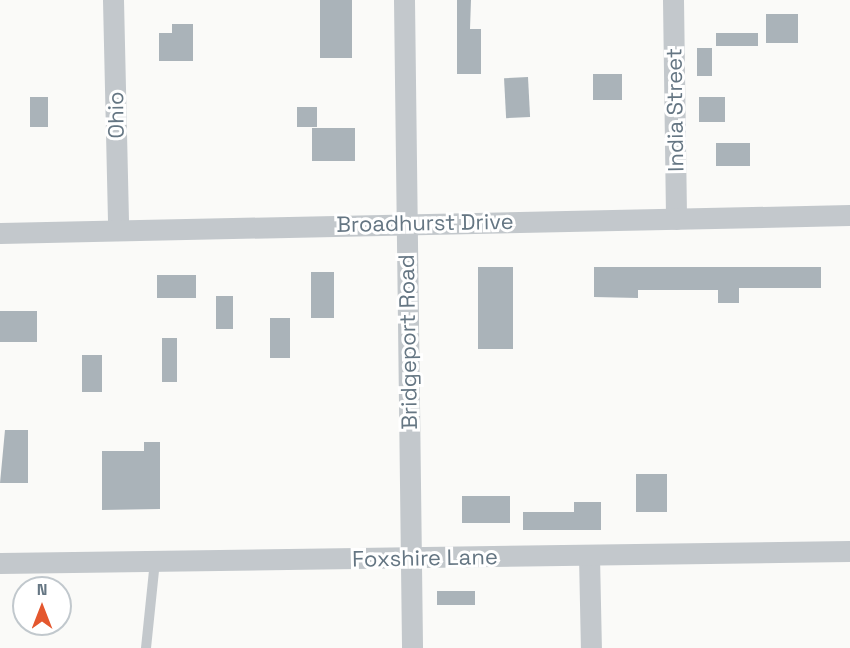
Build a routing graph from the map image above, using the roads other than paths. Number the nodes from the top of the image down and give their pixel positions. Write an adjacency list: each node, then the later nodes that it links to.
1 (113, 0): 7 (street, Ohio)
2 (404, 0): 6 (street, Bridgeport Road)
3 (673, 0): 5 (street, India Street)
4 (850, 215): 5 (street, Broadhurst Drive)
5 (676, 219): 6 (street, Broadhurst Drive)
6 (406, 222): 7 (street, Broadhurst Drive); 11 (street, Bridgeport Road)
7 (118, 230): 8 (street, Broadhurst Drive)
8 (0, 233)
9 (850, 551): 10 (street, Foxshire Lane)
10 (589, 556): 11 (street, Foxshire Lane); 16 (street)
11 (410, 558): 12 (street, Foxshire Lane); 15 (street, Bridgeport Road)
12 (154, 561): 13 (street, Foxshire Lane); 14 (lane)
13 (0, 563)
14 (146, 648)
15 (412, 648)
16 (591, 648)

